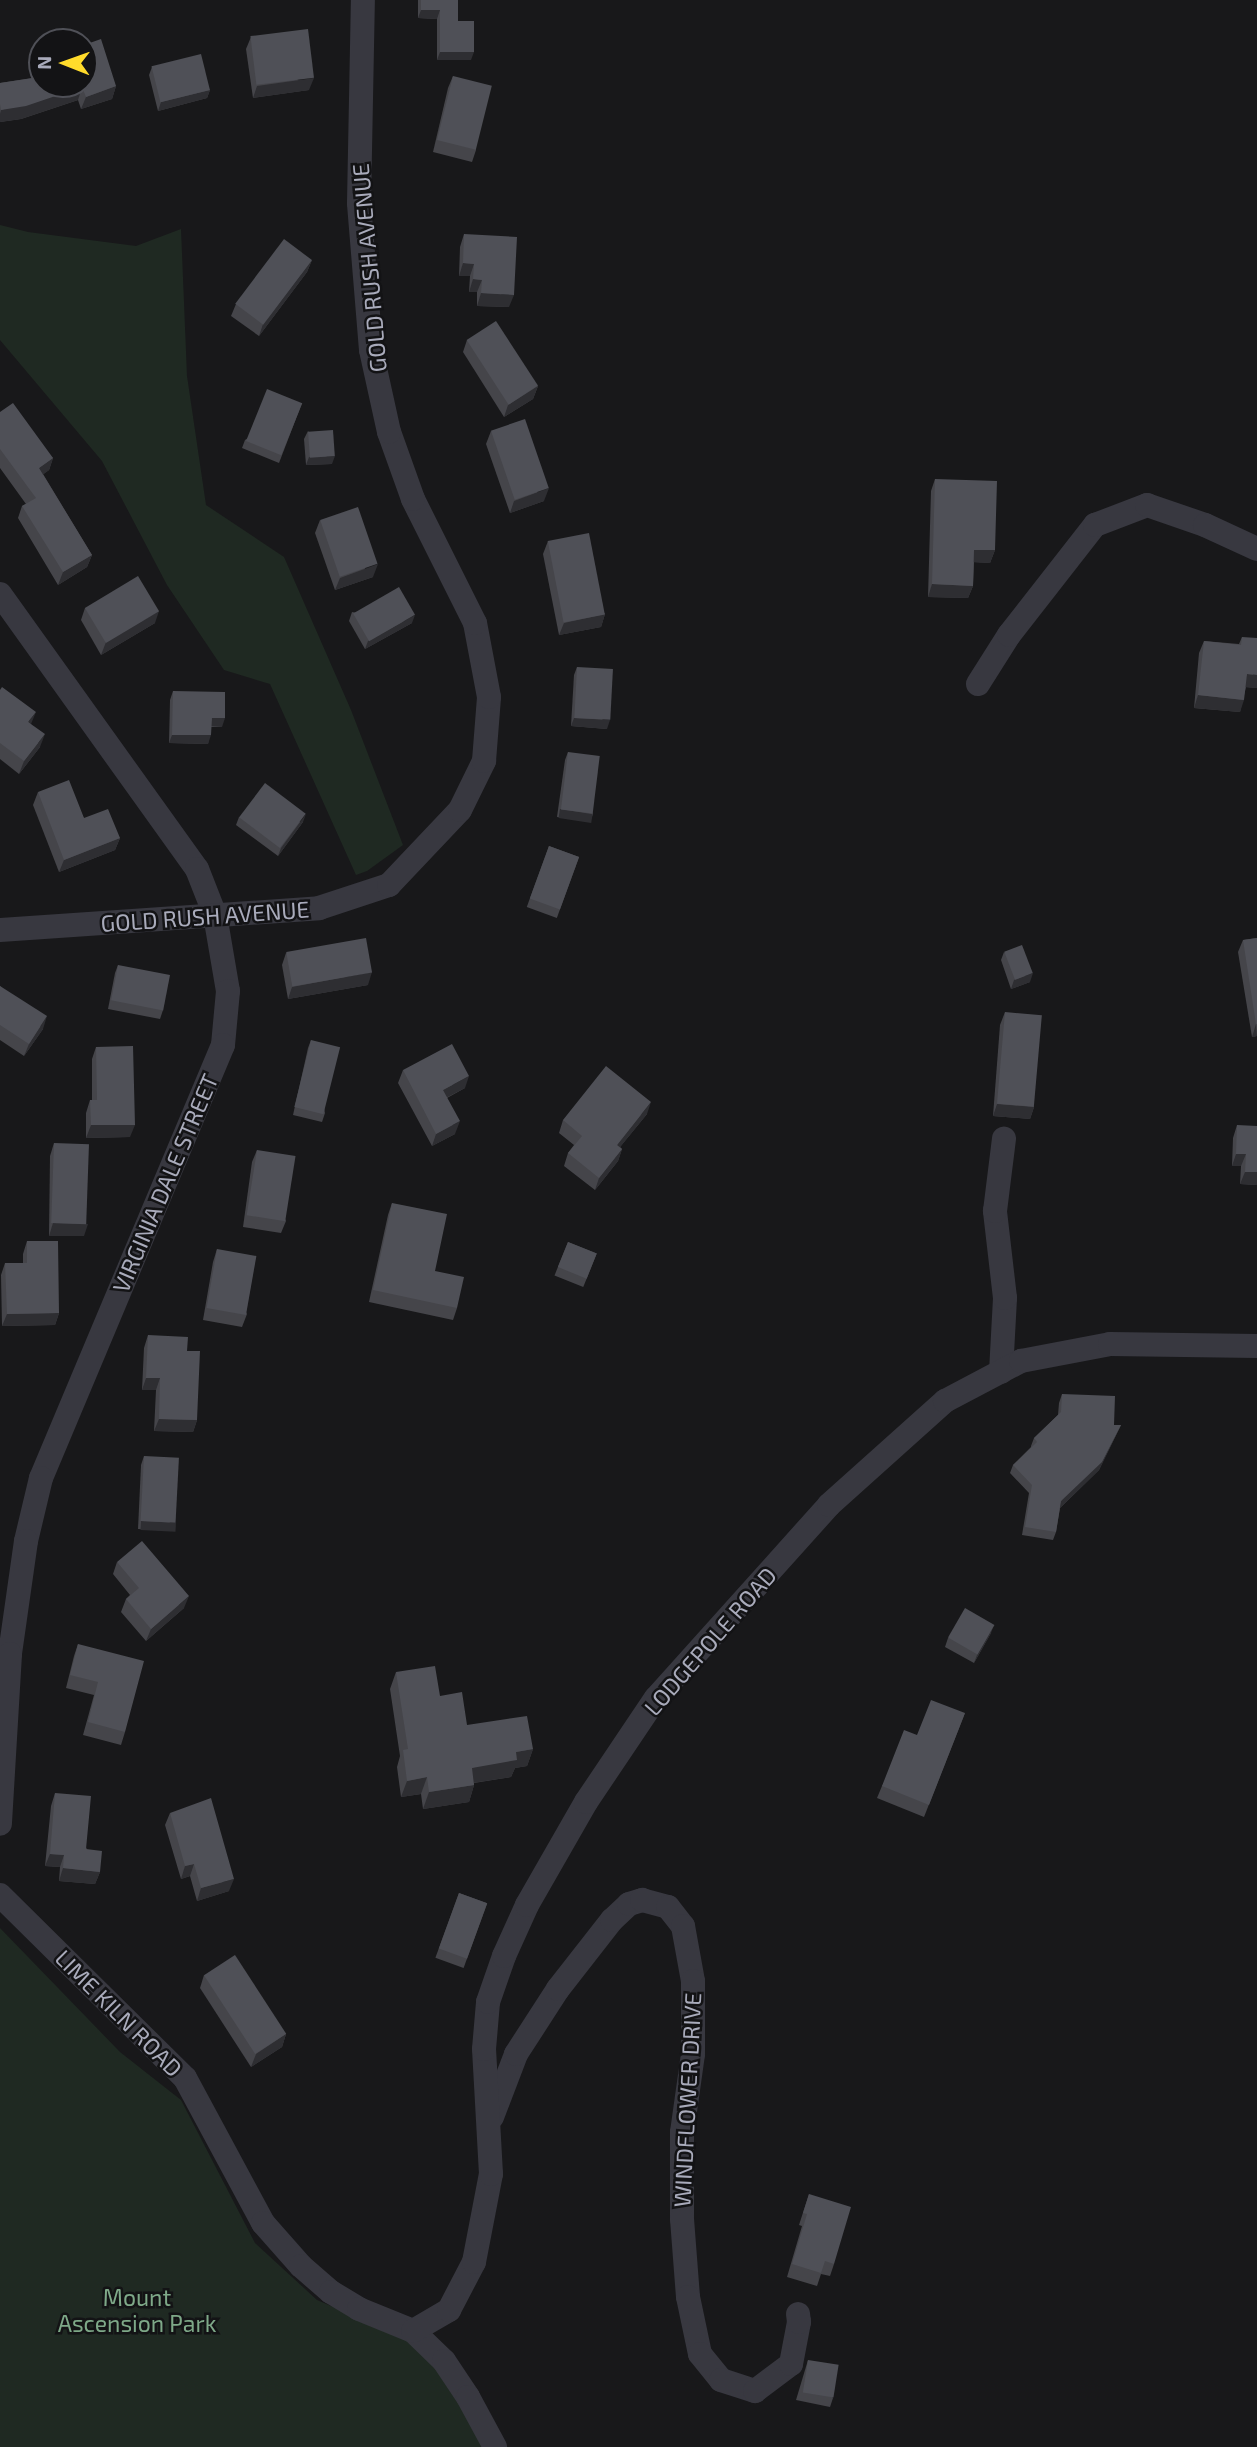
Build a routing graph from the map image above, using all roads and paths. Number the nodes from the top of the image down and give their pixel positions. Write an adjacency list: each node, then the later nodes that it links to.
1 (363, 0): 5 (street, GOLD RUSH AVENUE)
2 (1257, 549): 4 (street)
3 (0, 594): 5 (street, VIRGINIA DALE STREET)
4 (978, 684)
5 (215, 915): 6 (street, GOLD RUSH AVENUE); 10 (street, VIRGINIA DALE STREET)
6 (0, 930)
7 (1004, 1139): 9 (street)
8 (1257, 1346): 9 (street, LODGEPOLE ROAD)
9 (1001, 1371): 12 (street, LODGEPOLE ROAD)
10 (0, 1824)
11 (0, 1895): 14 (street, LIME KILN ROAD)
12 (489, 2124): 13 (street, WINDFLOWER DRIVE); 14 (street, LODGEPOLE ROAD)
13 (797, 2314)
14 (413, 2331): 15 (street, LIME KILN ROAD)
15 (495, 2447)

